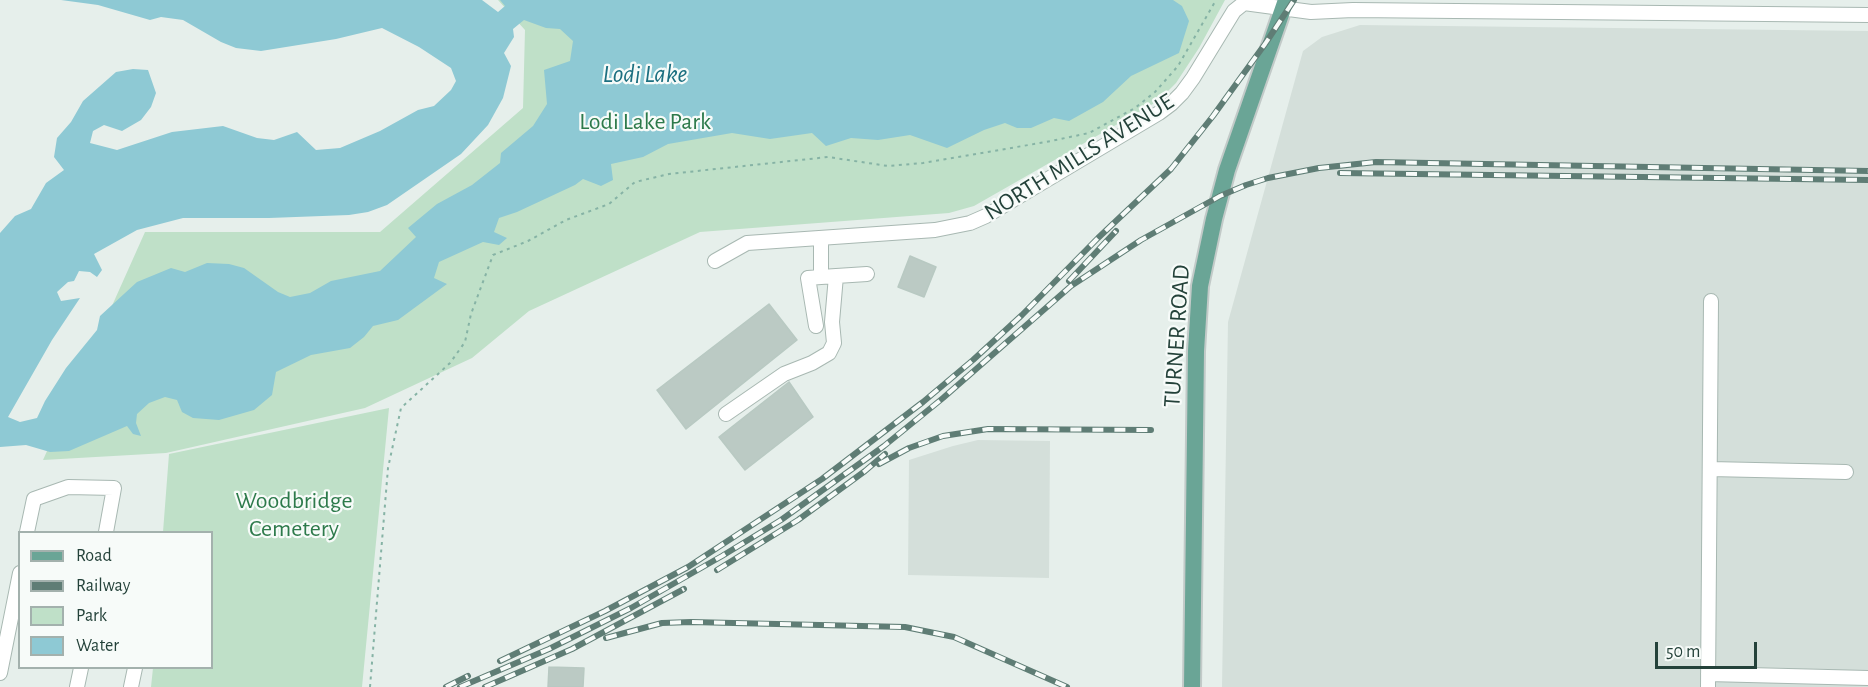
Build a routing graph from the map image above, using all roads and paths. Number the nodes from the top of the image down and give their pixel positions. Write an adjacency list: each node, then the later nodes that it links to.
1 (1284, 5): 2 (street, NORTH MILLS AVENUE); 7 (street, NORTH MILLS AVENUE); 27 (main road, TURNER ROAD)
2 (1435, 6): 3 (street, NORTH MILLS AVENUE)
3 (1573, 6): 4 (street, NORTH MILLS AVENUE)
4 (1627, 7): 5 (street, NORTH MILLS AVENUE)
5 (1666, 7): 6 (street, NORTH MILLS AVENUE)
6 (1868, 15)
7 (821, 238): 8 (street, NORTH MILLS AVENUE); 11 (street)
8 (715, 261)
9 (867, 274): 10 (street)
10 (836, 276): 11 (street); 14 (street)
11 (821, 277): 13 (street)
12 (1711, 302): 15 (street)
13 (816, 326)
14 (726, 414)
15 (1710, 469): 16 (street); 24 (street)
16 (1846, 472)
17 (27, 531): 18 (street)
18 (106, 531)
19 (18, 583): 22 (street)
20 (81, 669): 25 (street)
21 (135, 669): 26 (street)
22 (0, 673)
23 (1868, 678): 24 (street)
24 (1708, 681)
25 (77, 687)
26 (131, 687)
27 (1192, 687)

